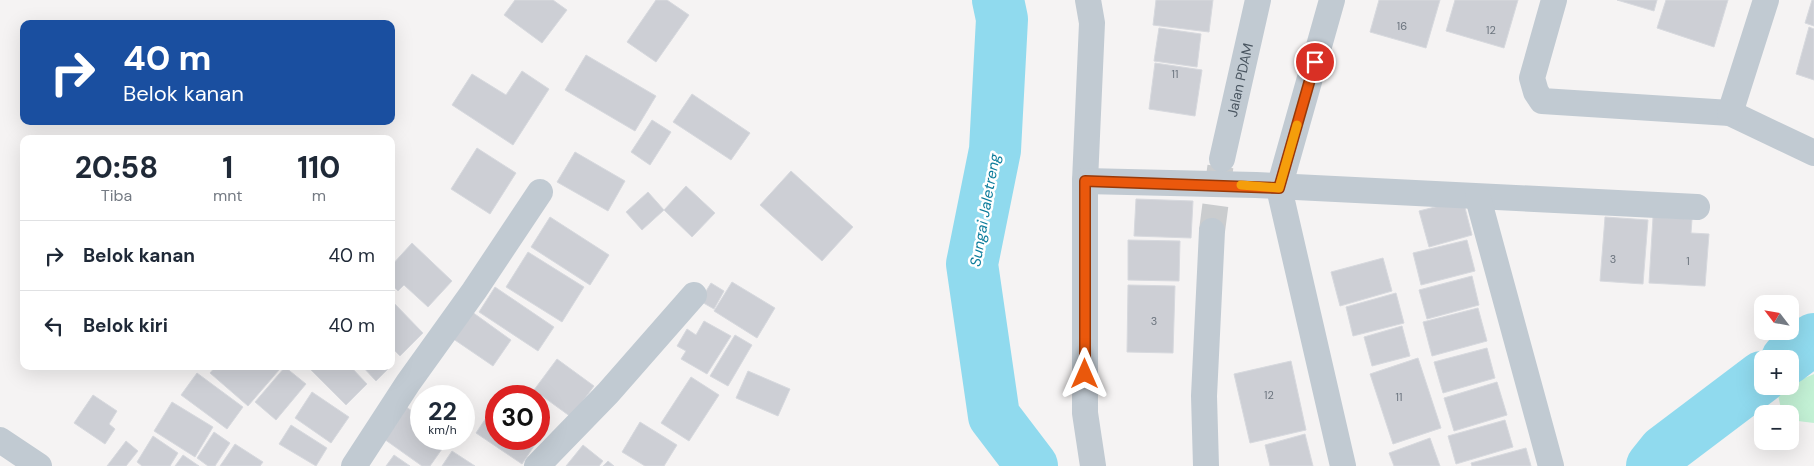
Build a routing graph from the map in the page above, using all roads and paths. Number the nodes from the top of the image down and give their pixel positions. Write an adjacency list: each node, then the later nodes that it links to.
1 (1088, 0): 9 (street)
2 (1258, 0): 8 (street, Jalan PDAM)
3 (1332, 0): 10 (street)
4 (1554, 0): 6 (street)
5 (1766, 0): 6 (street)
6 (1730, 113): 7 (street)
7 (1814, 153)
8 (1222, 159)
9 (1085, 181): 10 (street); 20 (street)
10 (1267, 186): 12 (street); 22 (street)
11 (540, 192): 18 (street)
12 (1478, 198): 13 (street); 23 (street)
13 (1697, 207)
14 (1212, 231): 21 (street)
15 (694, 295): 19 (street)
16 (0, 440): 17 (street)
17 (39, 466)
18 (354, 466)
19 (537, 466)
20 (1093, 466)
21 (1206, 466)
22 (1343, 466)
23 (1551, 466)

